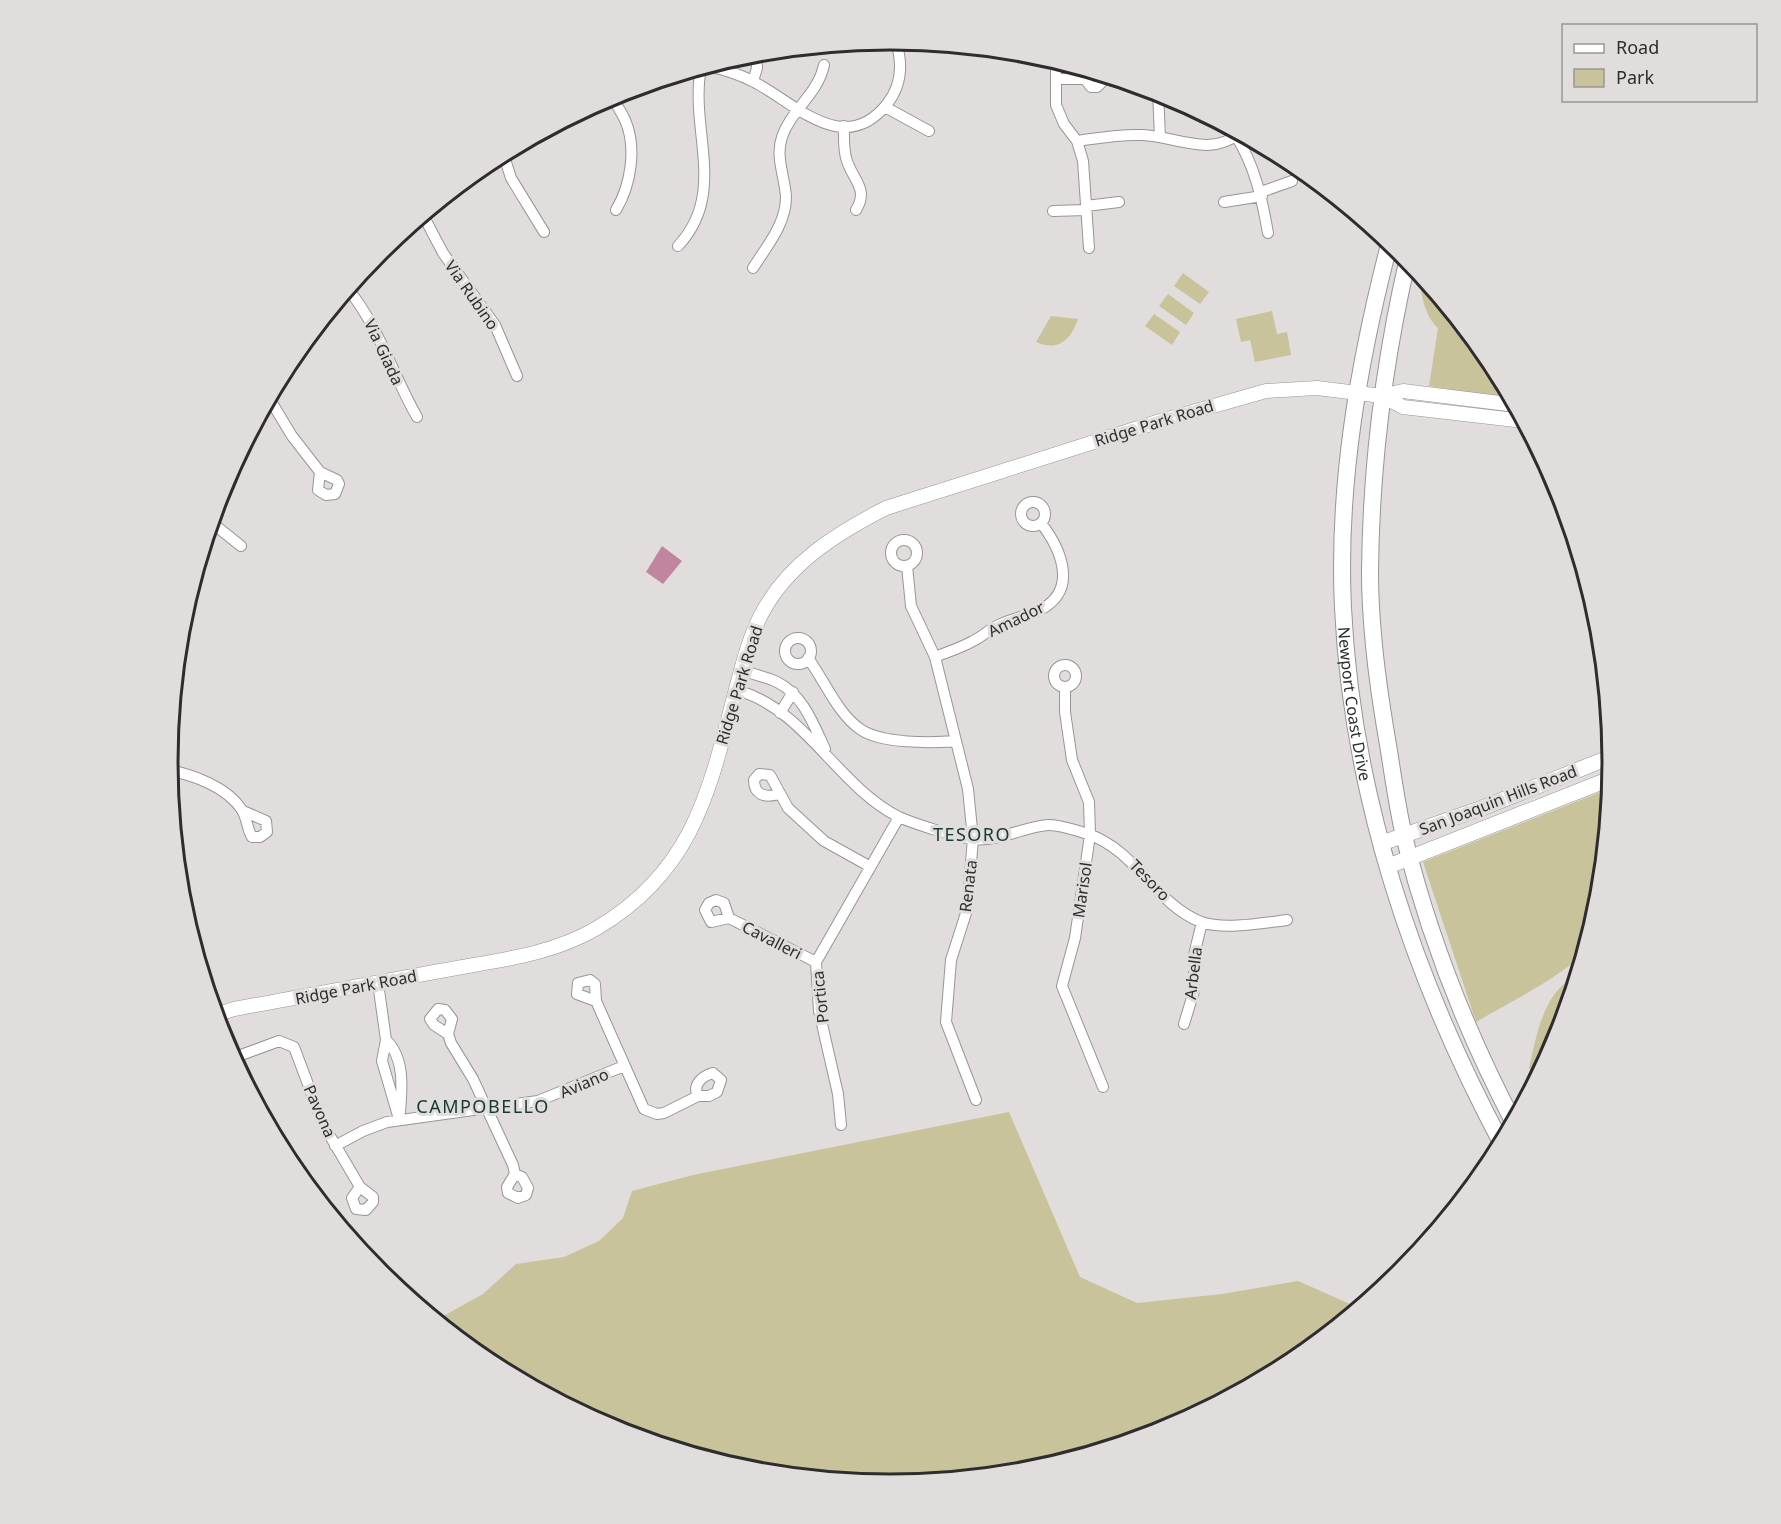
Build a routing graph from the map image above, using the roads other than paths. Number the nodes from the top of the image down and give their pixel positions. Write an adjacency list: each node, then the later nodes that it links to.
1 (898, 50): 14 (street)
2 (757, 62): 10 (street)
3 (824, 65): 15 (street)
4 (721, 70): 10 (street)
5 (1057, 70): 9 (street)
6 (699, 76): 34 (street)
7 (1081, 76): 9 (street)
8 (1088, 78): 11 (street)
9 (1058, 79): 20 (street)
10 (753, 81): 15 (street)
11 (1102, 82)
12 (1158, 102): 18 (street)
13 (617, 104): 28 (street)
14 (885, 107): 16 (street); 17 (street)
15 (798, 111): 16 (street); 37 (street)
16 (844, 126): 29 (street)
17 (929, 131)
18 (1160, 137): 19 (street); 20 (street)
19 (1231, 137)
20 (1077, 141): 27 (street)
21 (1242, 142): 24 (street)
22 (506, 163): 32 (street)
23 (1292, 181): 24 (street)
24 (1261, 194): 26 (street); 33 (street)
25 (1119, 201): 27 (street)
26 (1224, 202)
27 (1086, 208): 30 (street); 35 (street)
28 (615, 210)
29 (856, 210)
30 (1053, 211)
31 (427, 222): 40 (street, Via Rubino)
32 (544, 232)
33 (1268, 233)
34 (678, 246)
35 (1089, 248)
36 (1387, 252): 41 (main road, Newport Coast Drive)
37 (753, 268)
38 (1405, 270): 42 (main road, Newport Coast Drive)
39 (352, 295): 45 (street, Via Giada)
40 (517, 376)
41 (1358, 393): 42 (street, Ridge Park Road); 54 (street, Ridge Park Road); 70 (main road, Newport Coast Drive)
42 (1382, 396): 43 (street, Ridge Park Road); 46 (street, Ridge Park Road); 68 (main road, Newport Coast Drive)
43 (1507, 404)
44 (273, 405): 47 (street)
45 (417, 417)
46 (1516, 421)
47 (320, 472)
48 (1041, 524): 52 (street, Amador)
49 (218, 528): 50 (street)
50 (241, 546)
51 (907, 566): 52 (street, Renata)
52 (935, 657): 59 (street, Renata)
53 (808, 658): 59 (street)
54 (741, 669): 56 (street, Ridge Park Road); 57 (street, Tesoro)
55 (1065, 687): 67 (street, Marisol)
56 (736, 690): 58 (street, Tesoro); 78 (street, Ridge Park Road)
57 (794, 692): 58 (street); 60 (street, Tesoro)
58 (780, 713): 60 (street, Tesoro)
59 (956, 741): 69 (street, Renata)
60 (827, 755): 66 (street, Tesoro)
61 (1603, 760): 68 (main road, San Joaquin Hills Road)
62 (178, 773): 65 (street)
63 (1602, 782): 71 (main road, San Joaquin Hills Road)
64 (779, 794): 72 (street)
65 (243, 811)
66 (899, 817): 69 (street, Tesoro); 72 (street, Portica)
67 (1090, 835): 69 (street, Tesoro); 76 (street, Tesoro); 87 (street, Marisol)
68 (1404, 835): 70 (main road, San Joaquin Hills Road); 71 (main road, Newport Coast Drive)
69 (973, 840): 89 (street, Renata)
70 (1382, 843): 73 (main road, Newport Coast Drive)
71 (1410, 858): 73 (main road, San Joaquin Hills Road); 91 (main road, Newport Coast Drive)
72 (869, 866): 77 (street, Portica)
73 (1389, 866): 94 (main road, Newport Coast Drive)
74 (729, 918): 77 (street, Cavalleri)
75 (1287, 920): 76 (street, Tesoro)
76 (1202, 922): 81 (street, Arbella)
77 (816, 962): 93 (street, Portica)
78 (378, 983): 80 (street, Ridge Park Road); 83 (street)
79 (596, 1001): 85 (street)
80 (224, 1012)
81 (1184, 1024)
82 (448, 1034): 90 (street)
83 (386, 1040): 86 (street); 86 (street)
84 (241, 1055): 95 (street, Pavona)
85 (624, 1066): 88 (street); 90 (street, Aviano)
86 (393, 1072): 92 (street)
87 (1103, 1087)
88 (698, 1096)
89 (976, 1100)
90 (487, 1108): 92 (street, Aviano); 96 (street)
91 (1510, 1114)
92 (399, 1119): 95 (street, Aviano)
93 (841, 1125)
94 (1497, 1135)
95 (335, 1146): 97 (street, Pavona)
96 (516, 1174)
97 (360, 1187)

